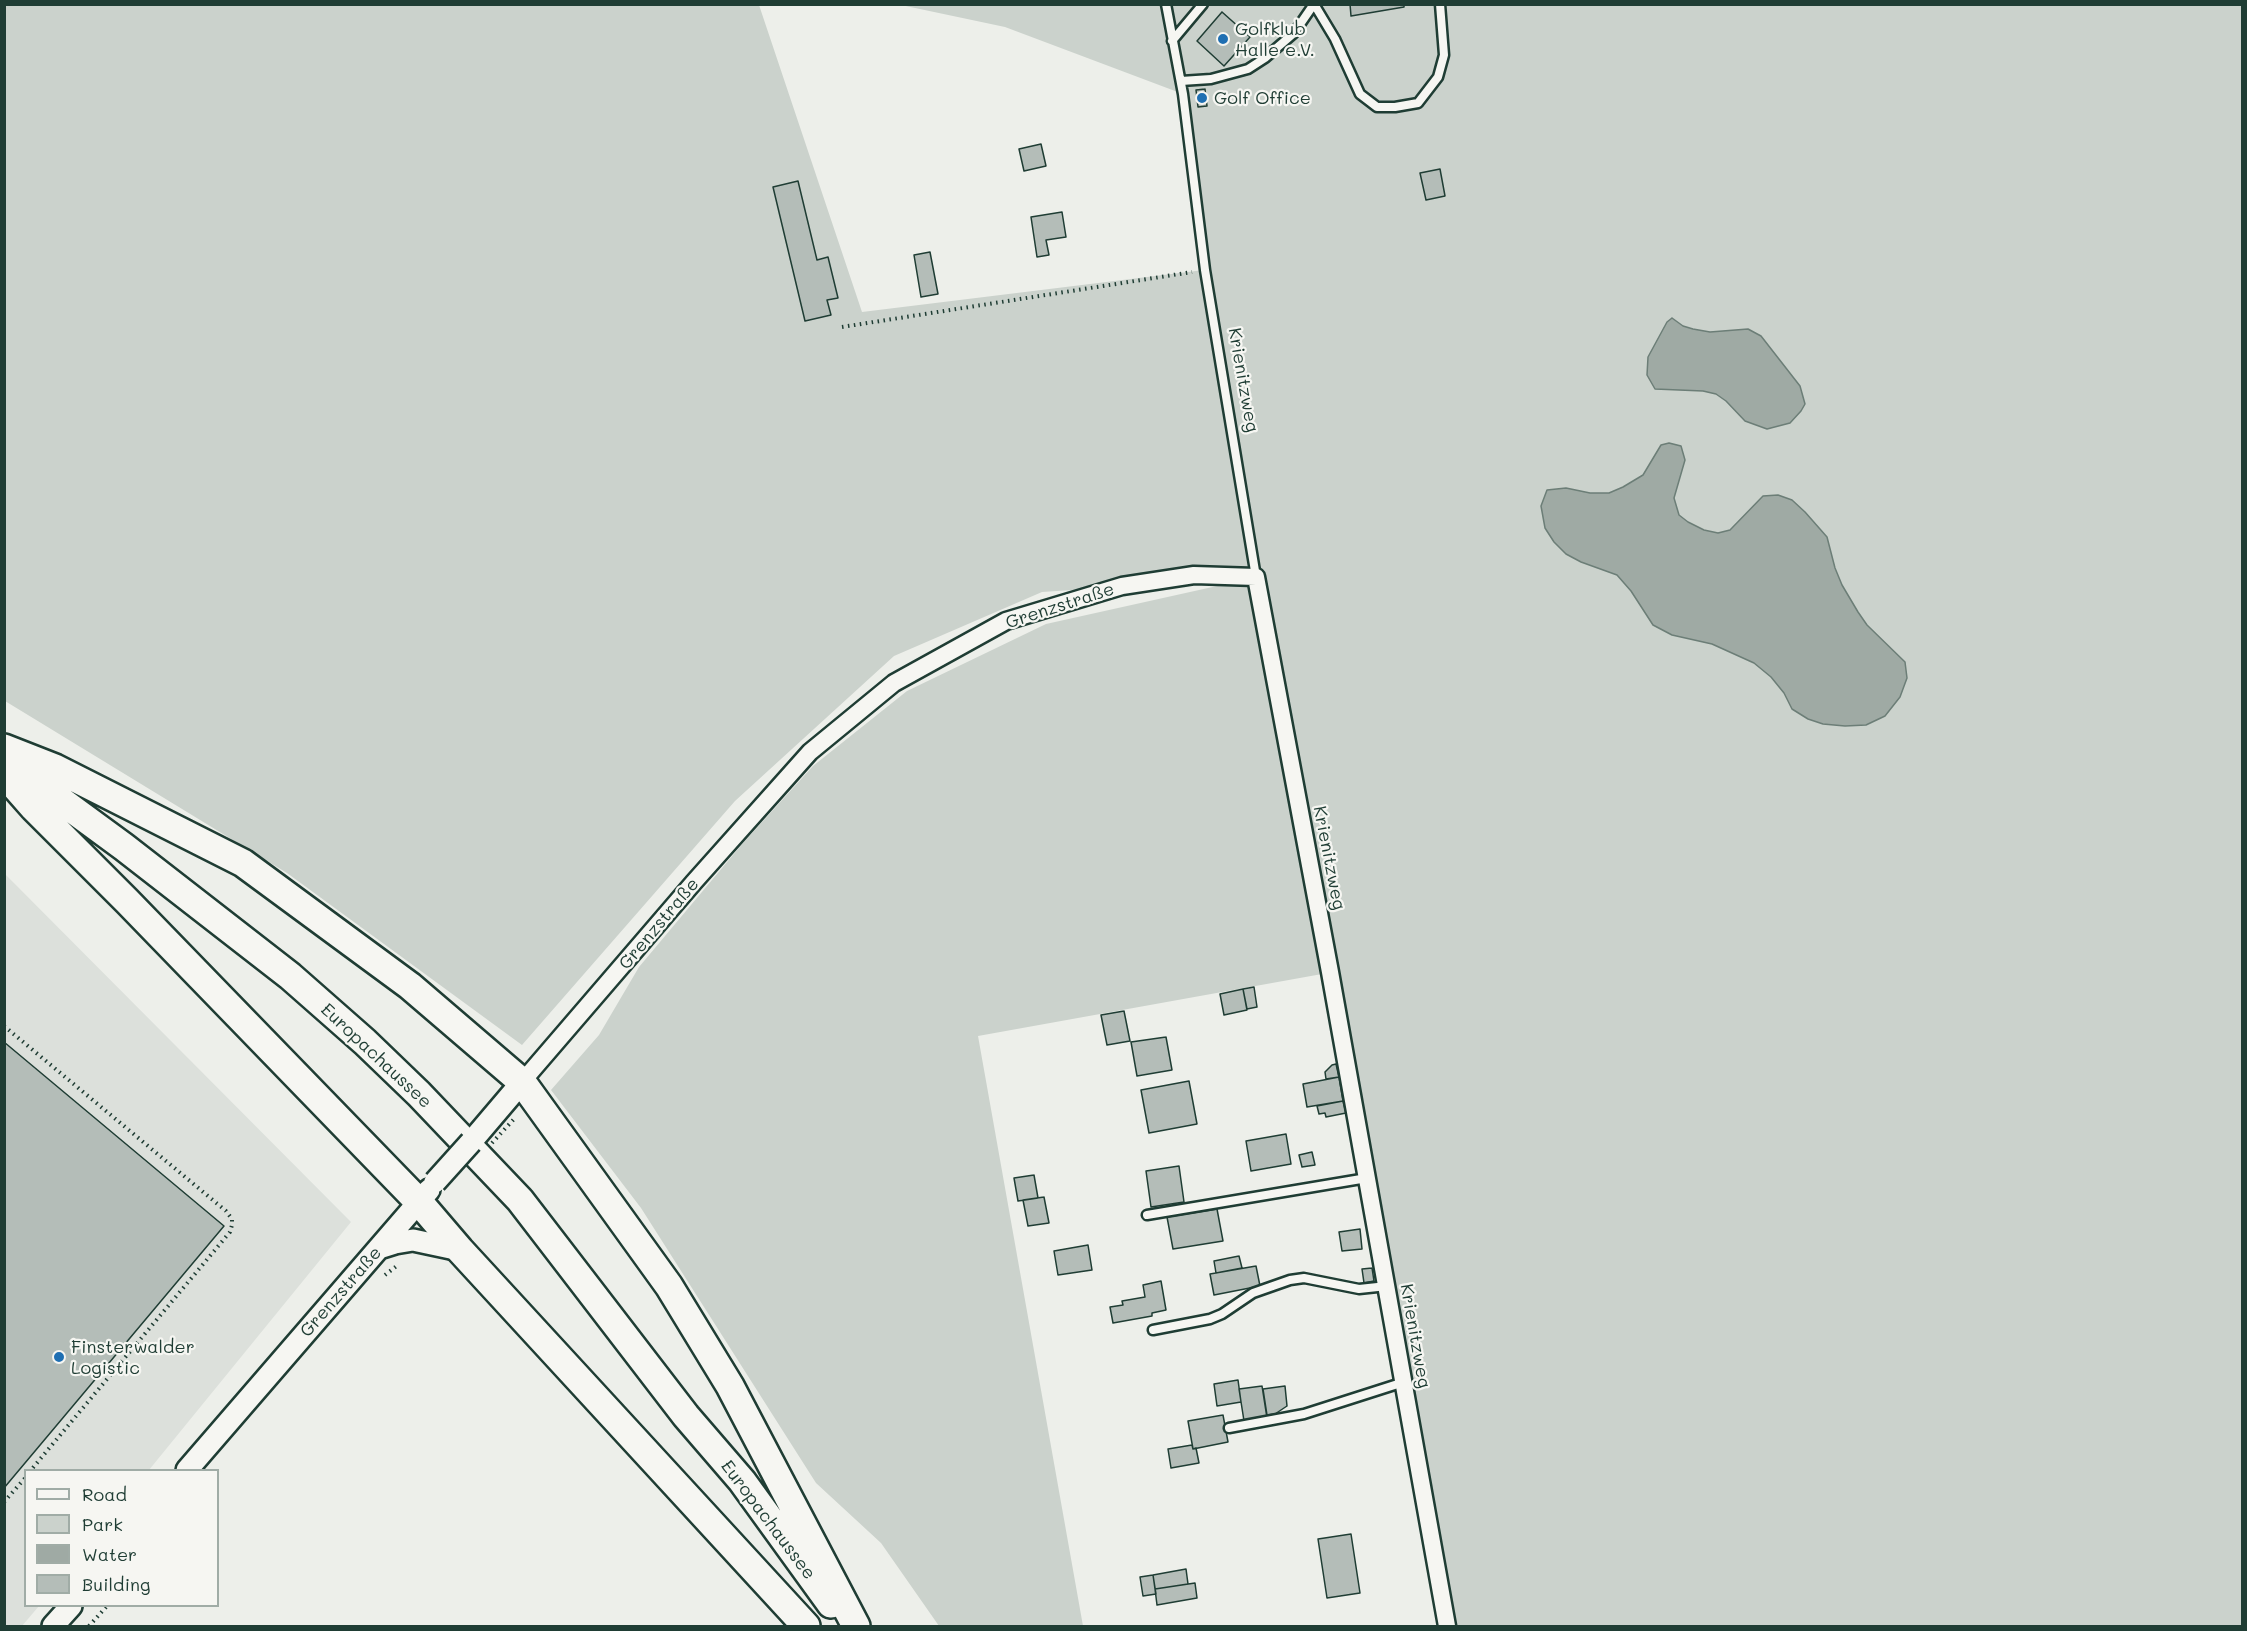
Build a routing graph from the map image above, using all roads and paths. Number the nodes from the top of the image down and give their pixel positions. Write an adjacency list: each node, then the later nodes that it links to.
1 (1166, 4): 4 (lane, Krienitzweg)
2 (1203, 4): 4 (lane)
3 (1440, 4): 5 (lane)
4 (1172, 41): 5 (lane, Krienitzweg)
5 (1181, 81): 6 (lane, Krienitzweg)
6 (1204, 270): 7 (path); 8 (lane, Krienitzweg)
7 (842, 327)
8 (1256, 577): 13 (street, Grenzstraße); 14 (street, Krienitzweg)
9 (4, 748): 13 (main road)
10 (4, 759): 22 (main road, Europachaussee)
11 (4, 774): 15 (main road)
12 (4, 1026): 24 (path)
13 (522, 1082): 15 (street, Grenzstraße, bridge); 35 (main road)
14 (1367, 1178): 16 (lane); 19 (street, Krienitzweg)
15 (427, 1192): 17 (street, Grenzstraße); 18 (main road)
16 (1147, 1215)
17 (379, 1248): 18 (street); 25 (street, Grenzstraße)
18 (460, 1250): 32 (main road)
19 (1387, 1286): 20 (lane); 21 (street, Krienitzweg)
20 (1154, 1330)
21 (1404, 1382): 23 (lane); 36 (street, Krienitzweg)
22 (686, 1416): 33 (main road, Europachaussee); 34 (main road, Europachaussee)
23 (1229, 1428)
24 (32, 1469)
25 (188, 1469)
26 (24, 1479): 27 (path)
27 (4, 1502)
28 (69, 1607): 30 (street)
29 (106, 1607): 31 (path)
30 (53, 1626)
31 (89, 1626)
32 (806, 1626)
33 (824, 1626)
34 (848, 1626)
35 (856, 1626)
36 (1447, 1626)

